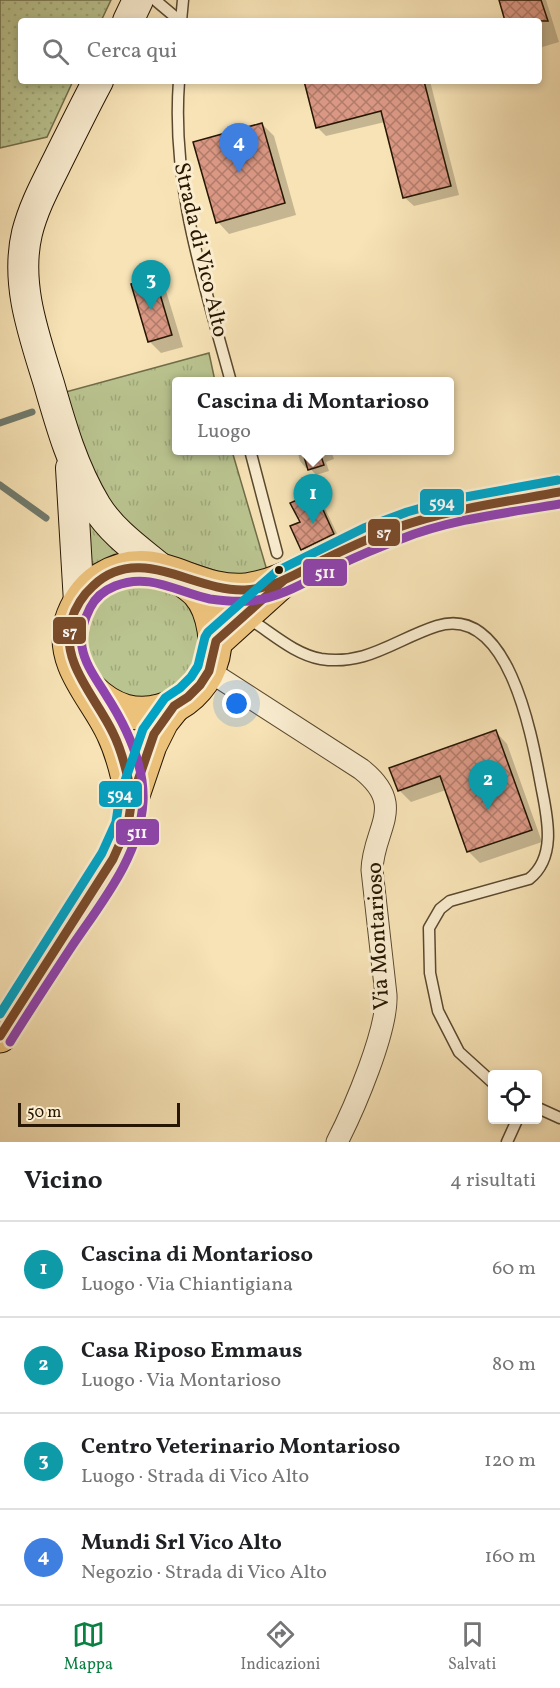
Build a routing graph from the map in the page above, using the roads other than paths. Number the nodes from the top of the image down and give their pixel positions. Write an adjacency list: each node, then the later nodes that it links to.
1 (138, 0): 4 (street)
2 (155, 0): 5 (lane)
3 (183, 0): 6 (lane)
4 (129, 18)
5 (177, 18)
6 (181, 18)
7 (96, 84): 10 (street)
8 (178, 84): 9 (lane, Strada di Vico Alto)
9 (230, 377)
10 (70, 453): 14 (street); 15 (street)
11 (251, 455): 13 (lane)
12 (560, 492): 13 (main road)
13 (280, 567): 14 (main road); 16 (main road)
14 (170, 573): 15 (main road); 17 (main road)
15 (79, 602): 18 (main road)
16 (244, 615): 17 (main road); 22 (lane)
17 (220, 666): 19 (main road); 26 (street, Via Montarioso)
18 (84, 684): 19 (main road); 20 (main road)
19 (174, 706): 20 (main road)
20 (132, 798): 21 (main road)
21 (0, 1036)
22 (488, 1078)
23 (542, 1110): 24 (lane)
24 (560, 1118)
25 (515, 1124): 27 (lane)
26 (337, 1142)
27 (507, 1142)

